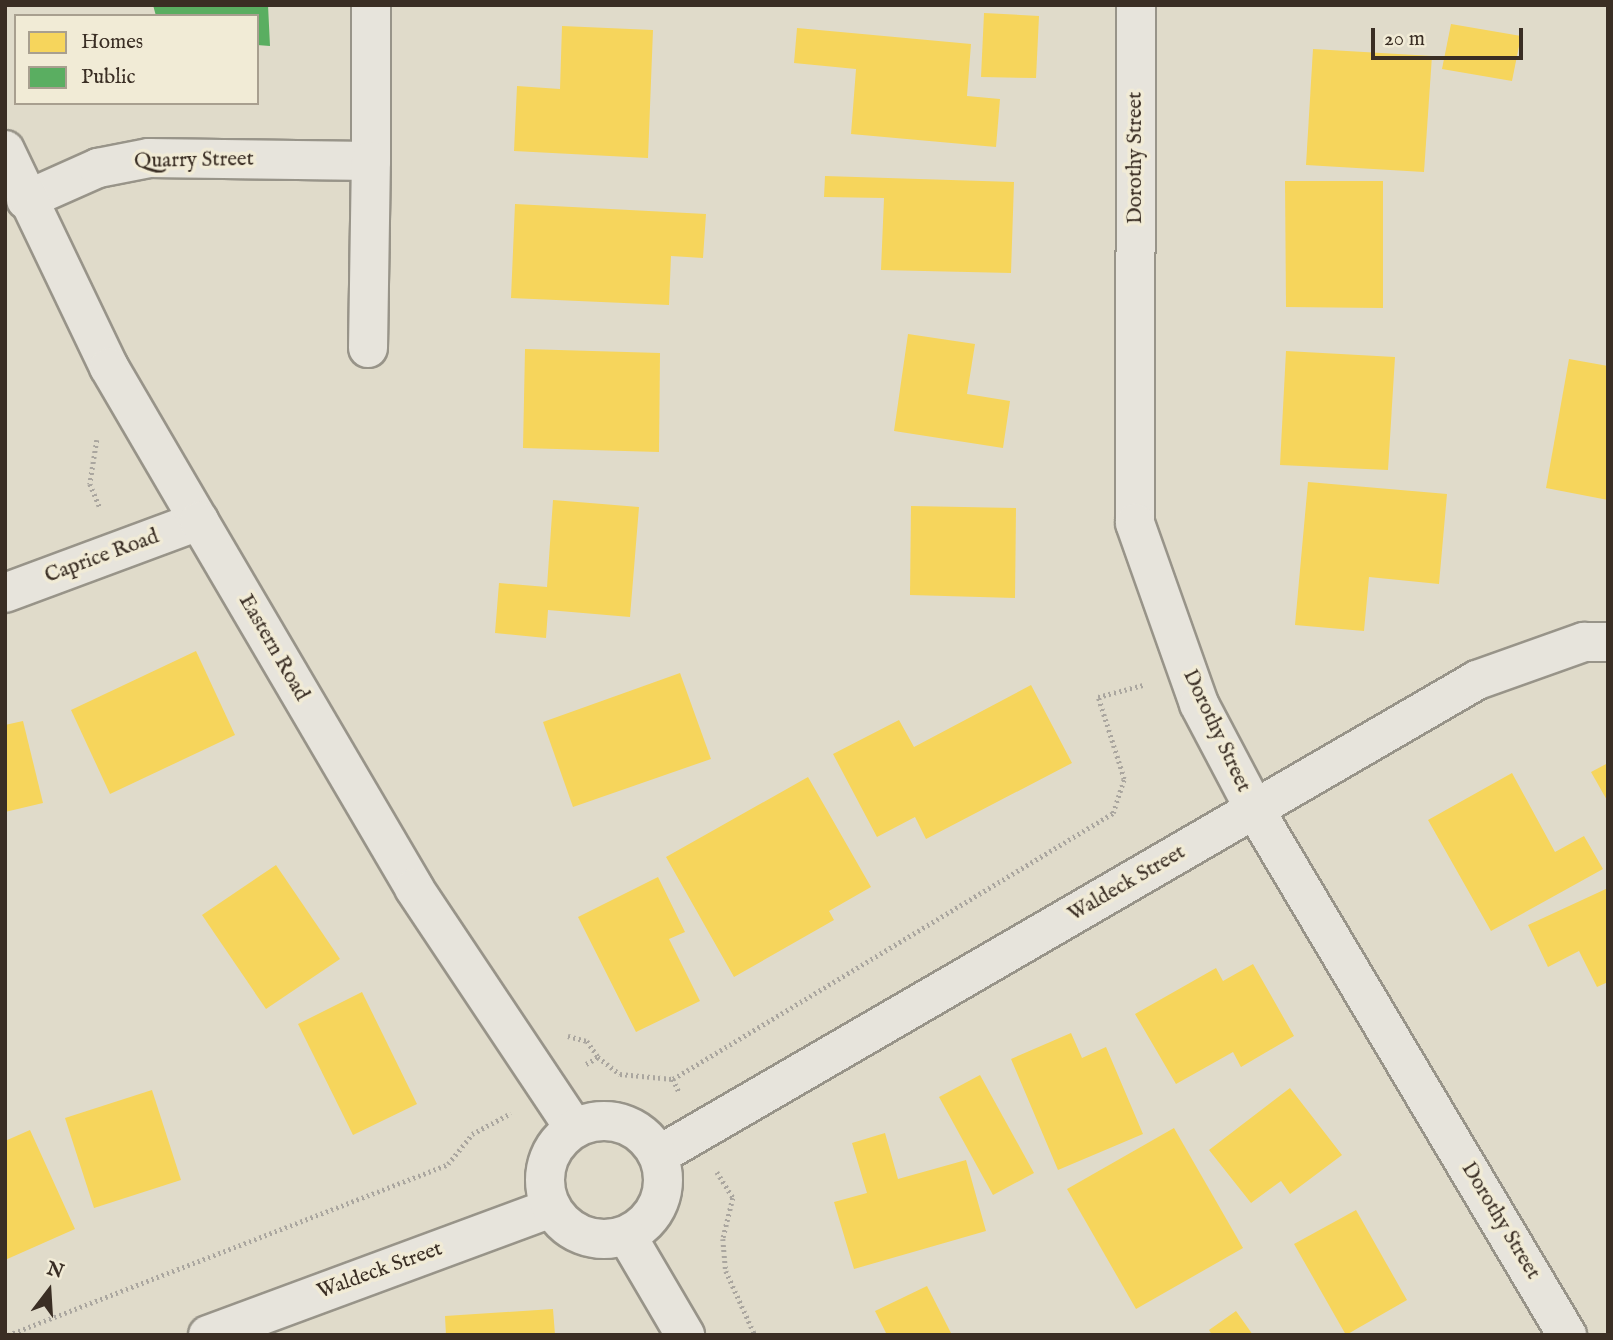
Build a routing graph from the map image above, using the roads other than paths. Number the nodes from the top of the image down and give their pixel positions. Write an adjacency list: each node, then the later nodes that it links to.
1 (371, 5): 4 (street)
2 (1136, 5): 10 (street, Dorothy Street)
3 (5, 150): 5 (street, Eastern Road)
4 (370, 161): 5 (street, Quarry Street); 6 (street)
5 (26, 200): 7 (street, Eastern Road)
6 (368, 348)
7 (198, 521): 8 (street, Caprice Road); 11 (street, Eastern Road)
8 (5, 593)
9 (1608, 642): 10 (street, Waldeck Street)
10 (1255, 810): 12 (street, Waldeck Street); 17 (street, Dorothy Street)
11 (574, 1128): 12 (street); 13 (street)
12 (659, 1155): 14 (street)
13 (551, 1208): 14 (street); 15 (street, Waldeck Street)
14 (627, 1236): 16 (street)
15 (208, 1335)
16 (685, 1335)
17 (1567, 1335)

